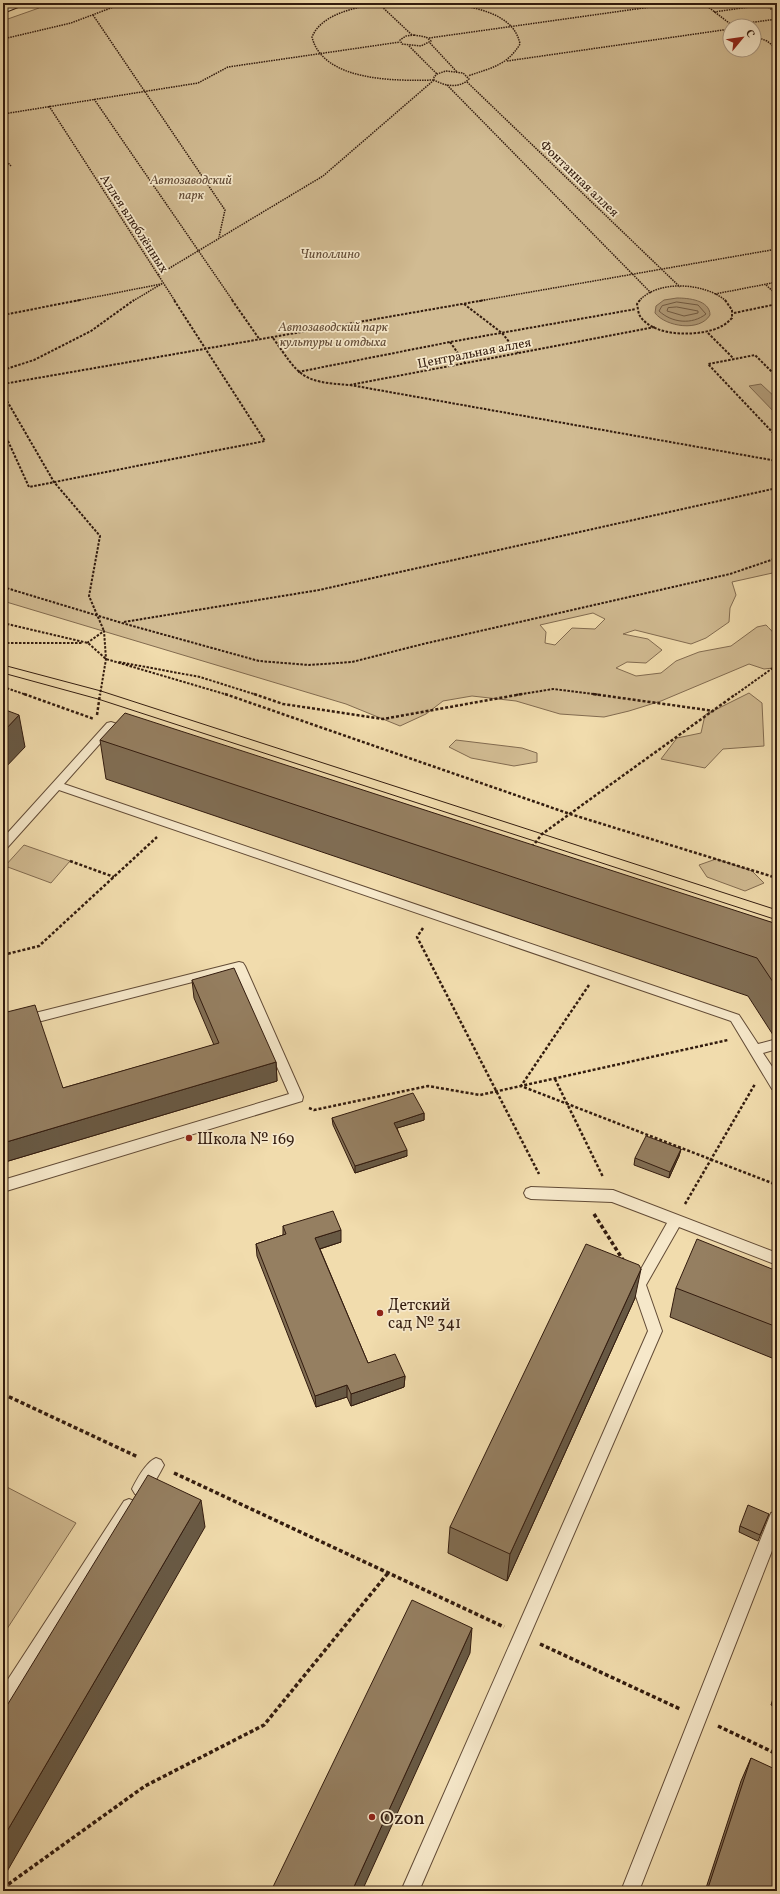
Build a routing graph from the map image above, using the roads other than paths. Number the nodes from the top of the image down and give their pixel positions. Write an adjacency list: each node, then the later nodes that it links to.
1 (19, 3): 2 (street)
2 (3, 10)
3 (140, 735): 4 (lane)
4 (57, 785): 5 (lane); 8 (lane)
5 (3, 845)
6 (3, 1026): 10 (lane)
7 (777, 1044): 8 (lane)
8 (755, 1050): 9 (lane)
9 (777, 1085)
10 (3, 1186)
11 (531, 1193): 12 (lane)
12 (676, 1220): 13 (lane); 17 (lane)
13 (777, 1258)
14 (156, 1465): 16 (lane)
15 (777, 1518): 18 (lane)
16 (3, 1702)
17 (410, 1891)
18 (630, 1891)

